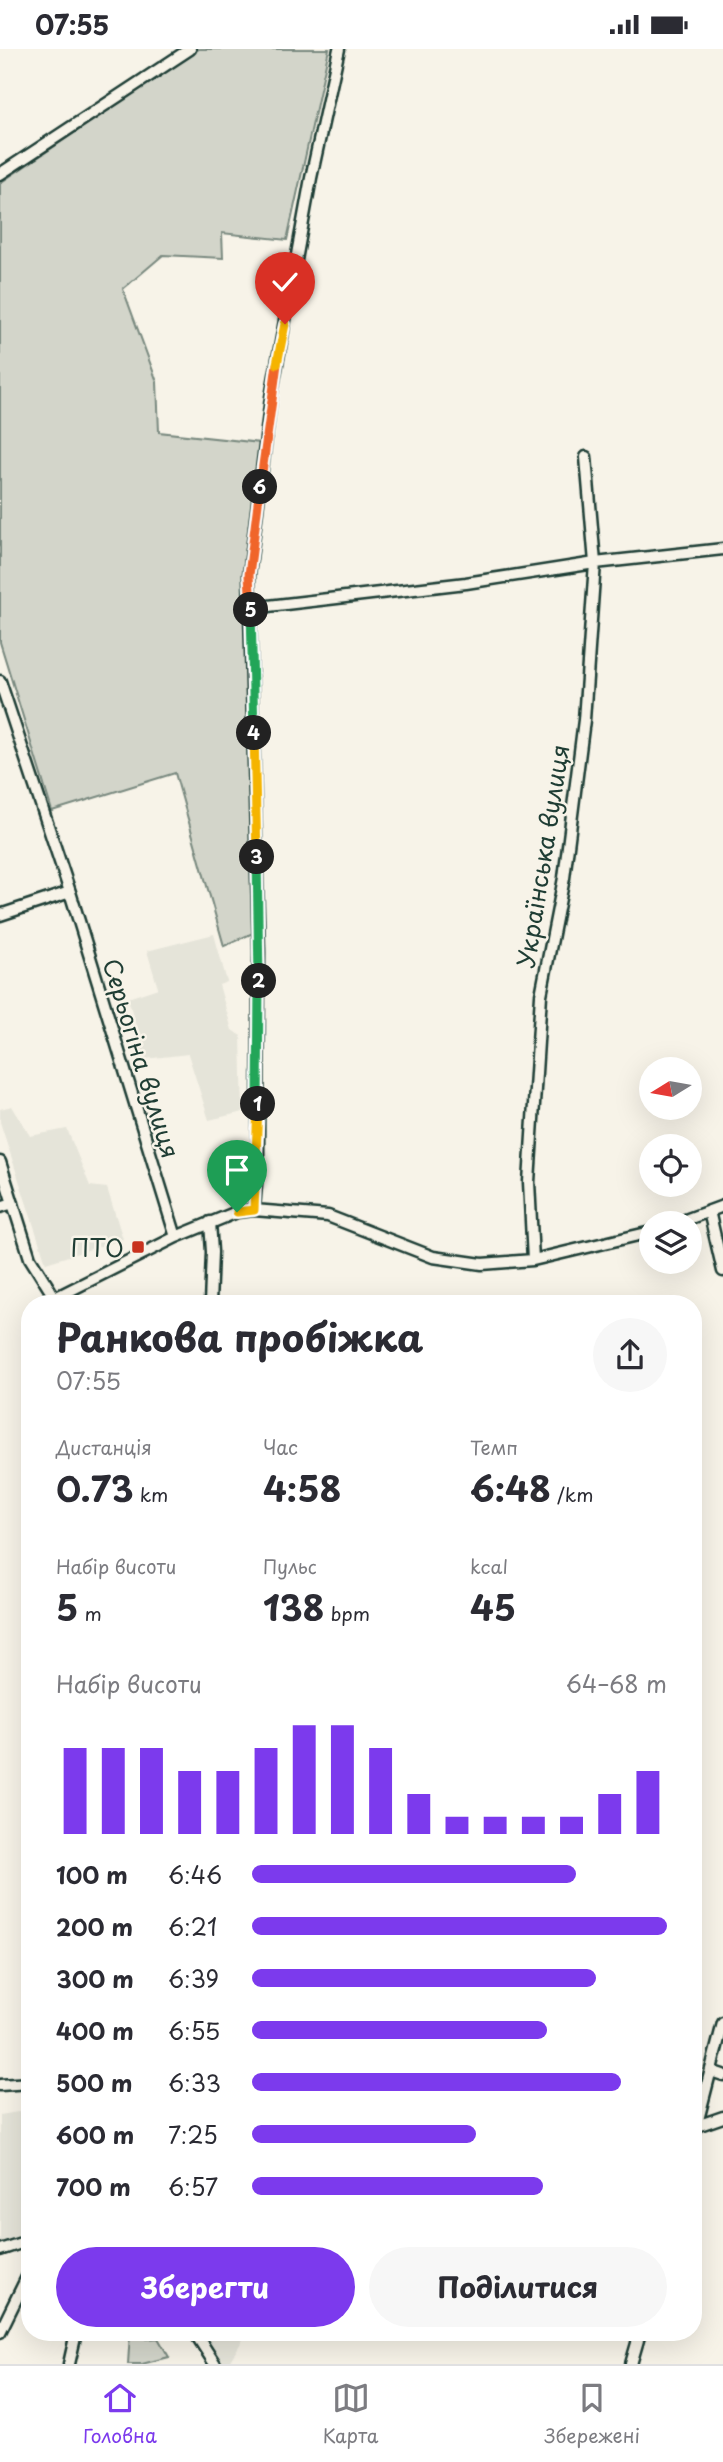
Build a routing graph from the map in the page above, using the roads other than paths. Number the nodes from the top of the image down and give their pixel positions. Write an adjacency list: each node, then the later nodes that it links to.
1 (190, 49): 3 (street)
2 (339, 49): 7 (street)
3 (0, 174)
4 (586, 457): 6 (street, Українська вулиця)
5 (723, 549): 6 (street)
6 (595, 563): 7 (street); 21 (street, Українська вулиця)
7 (251, 608): 15 (street)
8 (0, 681): 9 (street, Серьогіна вулиця)
9 (70, 892): 10 (street); 20 (street, Серьогіна вулиця)
10 (0, 915)
11 (0, 1162): 12 (street)
12 (13, 1203): 13 (street); 23 (street)
13 (0, 1206)
14 (723, 1206): 16 (street)
15 (254, 1210): 18 (street); 21 (street)
16 (709, 1212): 17 (street); 22 (street)
17 (702, 1214)
18 (210, 1221): 20 (street); 25 (street)
19 (639, 1236): 21 (street)
20 (176, 1237): 24 (street)
21 (533, 1260)
22 (723, 1271)
23 (52, 1295)
24 (66, 1295)
25 (210, 1295)
26 (723, 2023): 27 (street)
27 (711, 2071): 28 (street); 31 (street)
28 (723, 2075)
29 (21, 2084): 30 (street)
30 (0, 2085)
31 (702, 2106)
32 (723, 2117): 33 (street)
33 (702, 2124)
34 (21, 2243): 35 (street)
35 (0, 2250)
36 (21, 2289): 37 (street)
37 (0, 2332)
38 (74, 2341): 41 (street)
39 (200, 2341): 42 (street)
40 (638, 2341): 43 (street)
41 (69, 2364)
42 (215, 2364)
43 (631, 2364)

